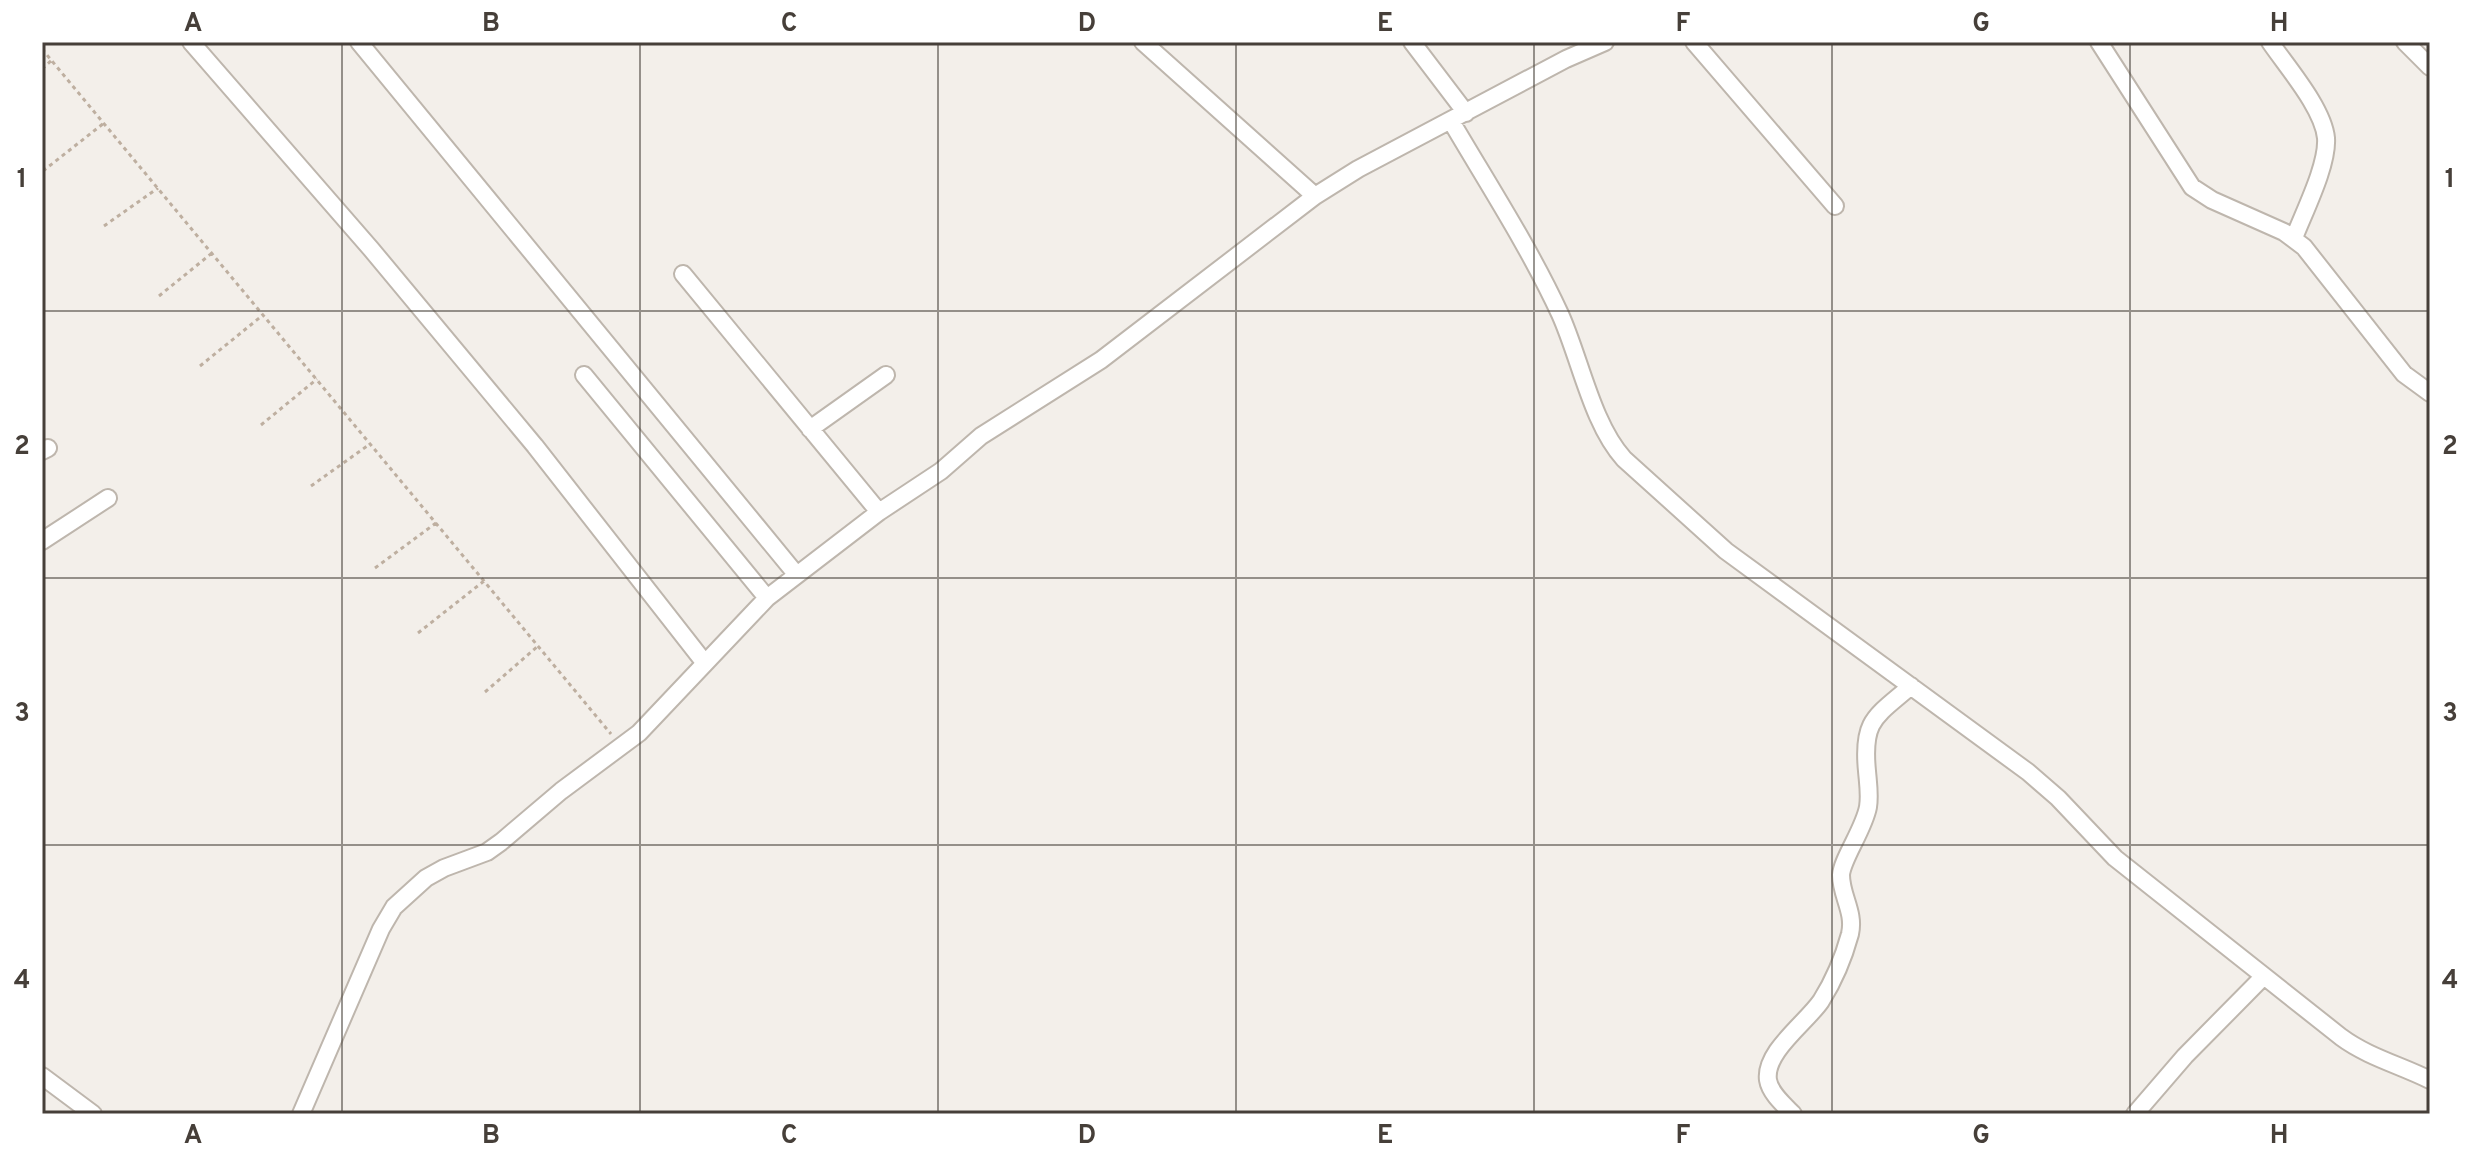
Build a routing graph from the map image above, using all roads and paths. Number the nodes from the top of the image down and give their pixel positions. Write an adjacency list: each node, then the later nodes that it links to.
1 (191, 42): 45 (street)
2 (359, 42): 40 (street)
3 (1143, 42): 18 (street)
4 (1412, 42): 14 (street)
5 (1605, 42): 14 (street)
6 (1694, 42): 19 (street)
7 (2099, 42): 21 (street)
8 (2270, 42): 21 (street)
9 (2405, 42): 12 (street)
10 (42, 49): 11 (path)
11 (52, 60): 13 (path); 15 (path)
12 (2430, 67)
13 (42, 69)
14 (1458, 117): 18 (street); 46 (street)
15 (104, 123): 16 (path); 17 (path)
16 (43, 171)
17 (158, 188): 20 (path); 22 (path)
18 (1315, 196): 36 (street)
19 (1835, 206)
20 (104, 226)
21 (2294, 238): 30 (street)
22 (212, 253): 24 (path); 25 (path)
23 (683, 274): 32 (street)
24 (159, 296)
25 (263, 315): 26 (path); 29 (path)
26 (200, 366)
27 (584, 375): 42 (street)
28 (886, 375): 32 (street)
29 (317, 379): 31 (path); 33 (path)
30 (2430, 393)
31 (261, 425)
32 (810, 429): 36 (street)
33 (370, 444): 34 (path); 37 (path)
34 (311, 486)
35 (108, 498): 38 (street)
36 (879, 512): 40 (street)
37 (436, 523): 39 (path); 41 (path)
38 (42, 541)
39 (375, 568)
40 (796, 574): 42 (street)
41 (484, 581): 43 (path); 44 (path)
42 (767, 598): 45 (street)
43 (418, 633)
44 (538, 646): 47 (path); 48 (path)
45 (704, 662): 48 (street)
46 (1911, 686): 49 (street); 54 (street)
47 (485, 692)
48 (621, 746): 53 (street)
49 (2263, 977): 51 (street); 55 (street)
50 (42, 1076): 52 (street)
51 (2430, 1080)
52 (93, 1114)
53 (301, 1114)
54 (1793, 1114)
55 (2135, 1114)

